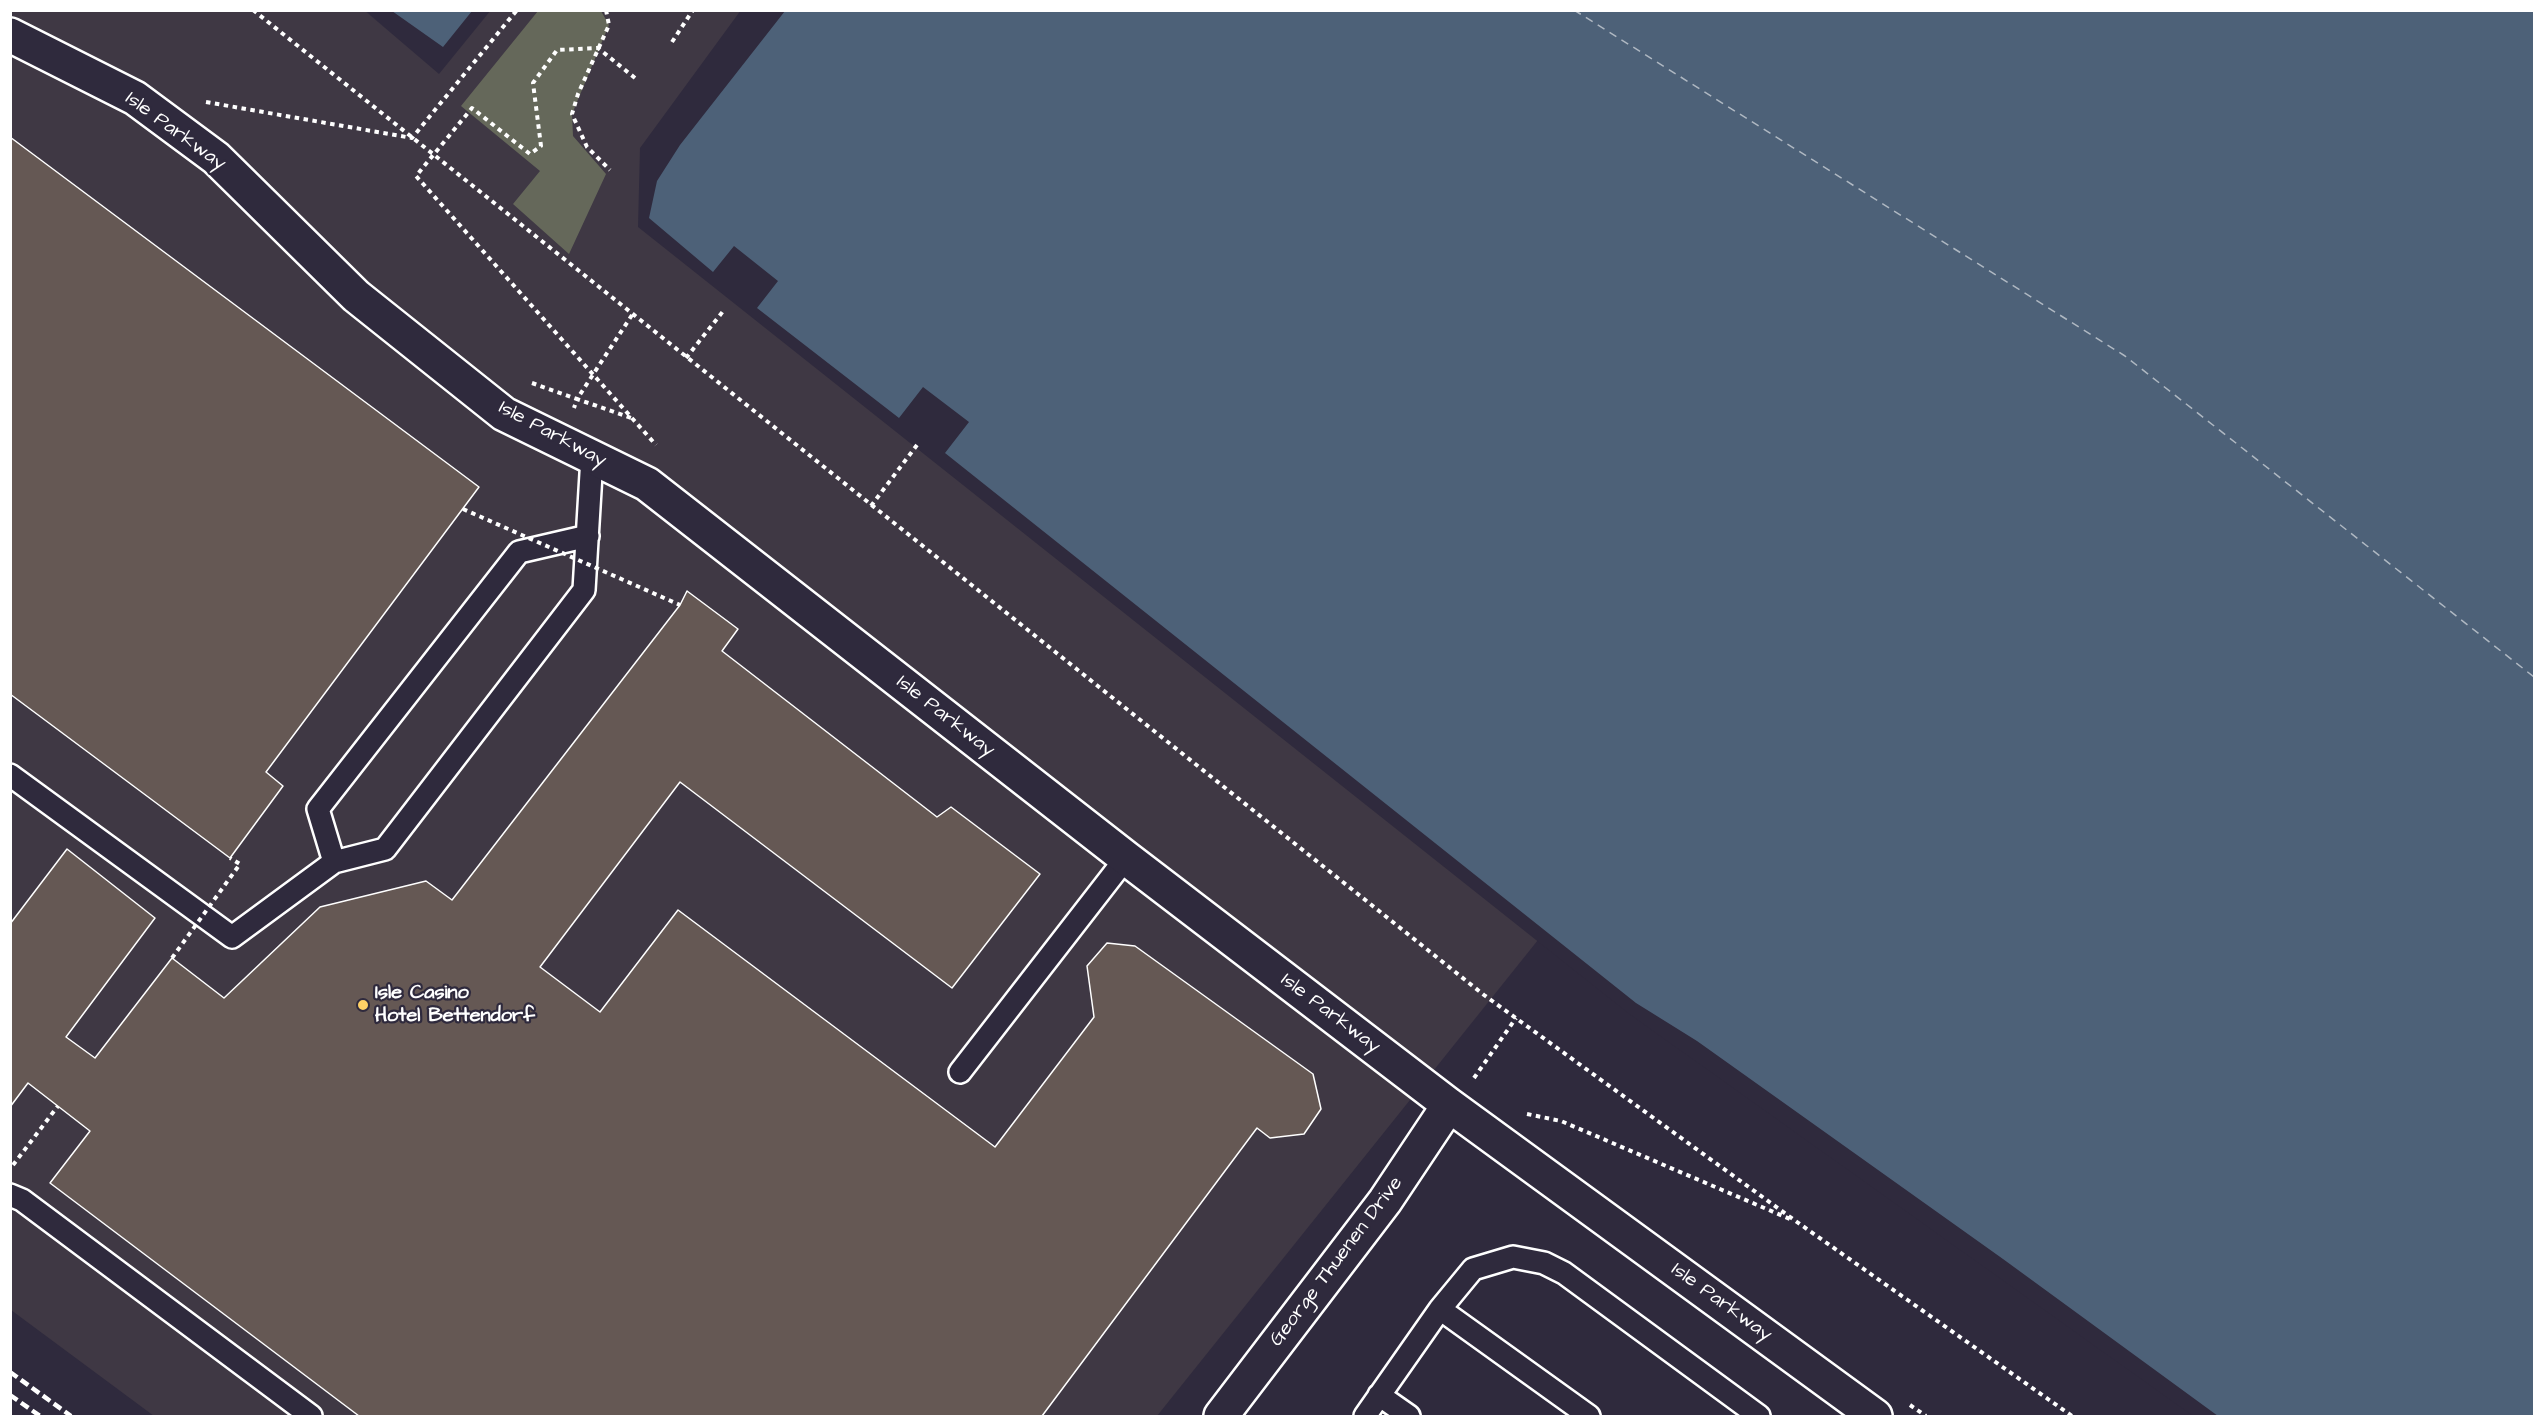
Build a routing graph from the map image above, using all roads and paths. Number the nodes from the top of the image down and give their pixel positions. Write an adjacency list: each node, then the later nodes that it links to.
1 (253, 10): 10 (path)
2 (517, 10): 10 (path)
3 (606, 10): 7 (path)
4 (693, 10): 6 (path)
5 (10, 36): 20 (street, Isle Parkway)
6 (672, 42)
7 (598, 48): 8 (path); 11 (path); 12 (path)
8 (635, 78)
9 (205, 102): 10 (path)
10 (412, 138): 11 (path)
11 (433, 155): 14 (path); 16 (path)
12 (610, 170)
13 (724, 310): 15 (path)
14 (632, 315): 15 (path); 16 (path)
15 (686, 358): 21 (path)
16 (594, 373): 17 (path); 17 (path)
17 (635, 419): 19 (path)
18 (917, 445): 21 (path)
19 (661, 451)
20 (592, 457): 23 (lane); 27 (street, Isle Parkway)
21 (871, 506): 30 (path)
22 (463, 509): 24 (path, bridge)
23 (588, 536): 28 (lane); 28 (lane)
24 (680, 604)
25 (12, 779): 28 (lane)
26 (230, 858): 29 (path, bridge)
27 (1126, 858): 31 (lane); 32 (street, Isle Parkway)
28 (334, 862)
29 (172, 958)
30 (1516, 1018): 32 (path); 37 (path)
31 (960, 1072)
32 (1459, 1095): 42 (street, George Thuenen Drive); 47 (street, Isle Parkway)
33 (58, 1106): 35 (path)
34 (1522, 1113): 37 (path)
35 (10, 1168)
36 (10, 1195): 41 (lane)
37 (1797, 1222): 49 (path)
38 (1440, 1309): 39 (lane); 45 (lane); 46 (lane)
39 (1379, 1395): 43 (lane); 44 (lane)
40 (1906, 1403): 48 (path)
41 (310, 1416)
42 (1221, 1416)
43 (1365, 1416)
44 (1409, 1416)
45 (1589, 1416)
46 (1759, 1416)
47 (1875, 1416)
48 (1926, 1416)
49 (2072, 1416)

